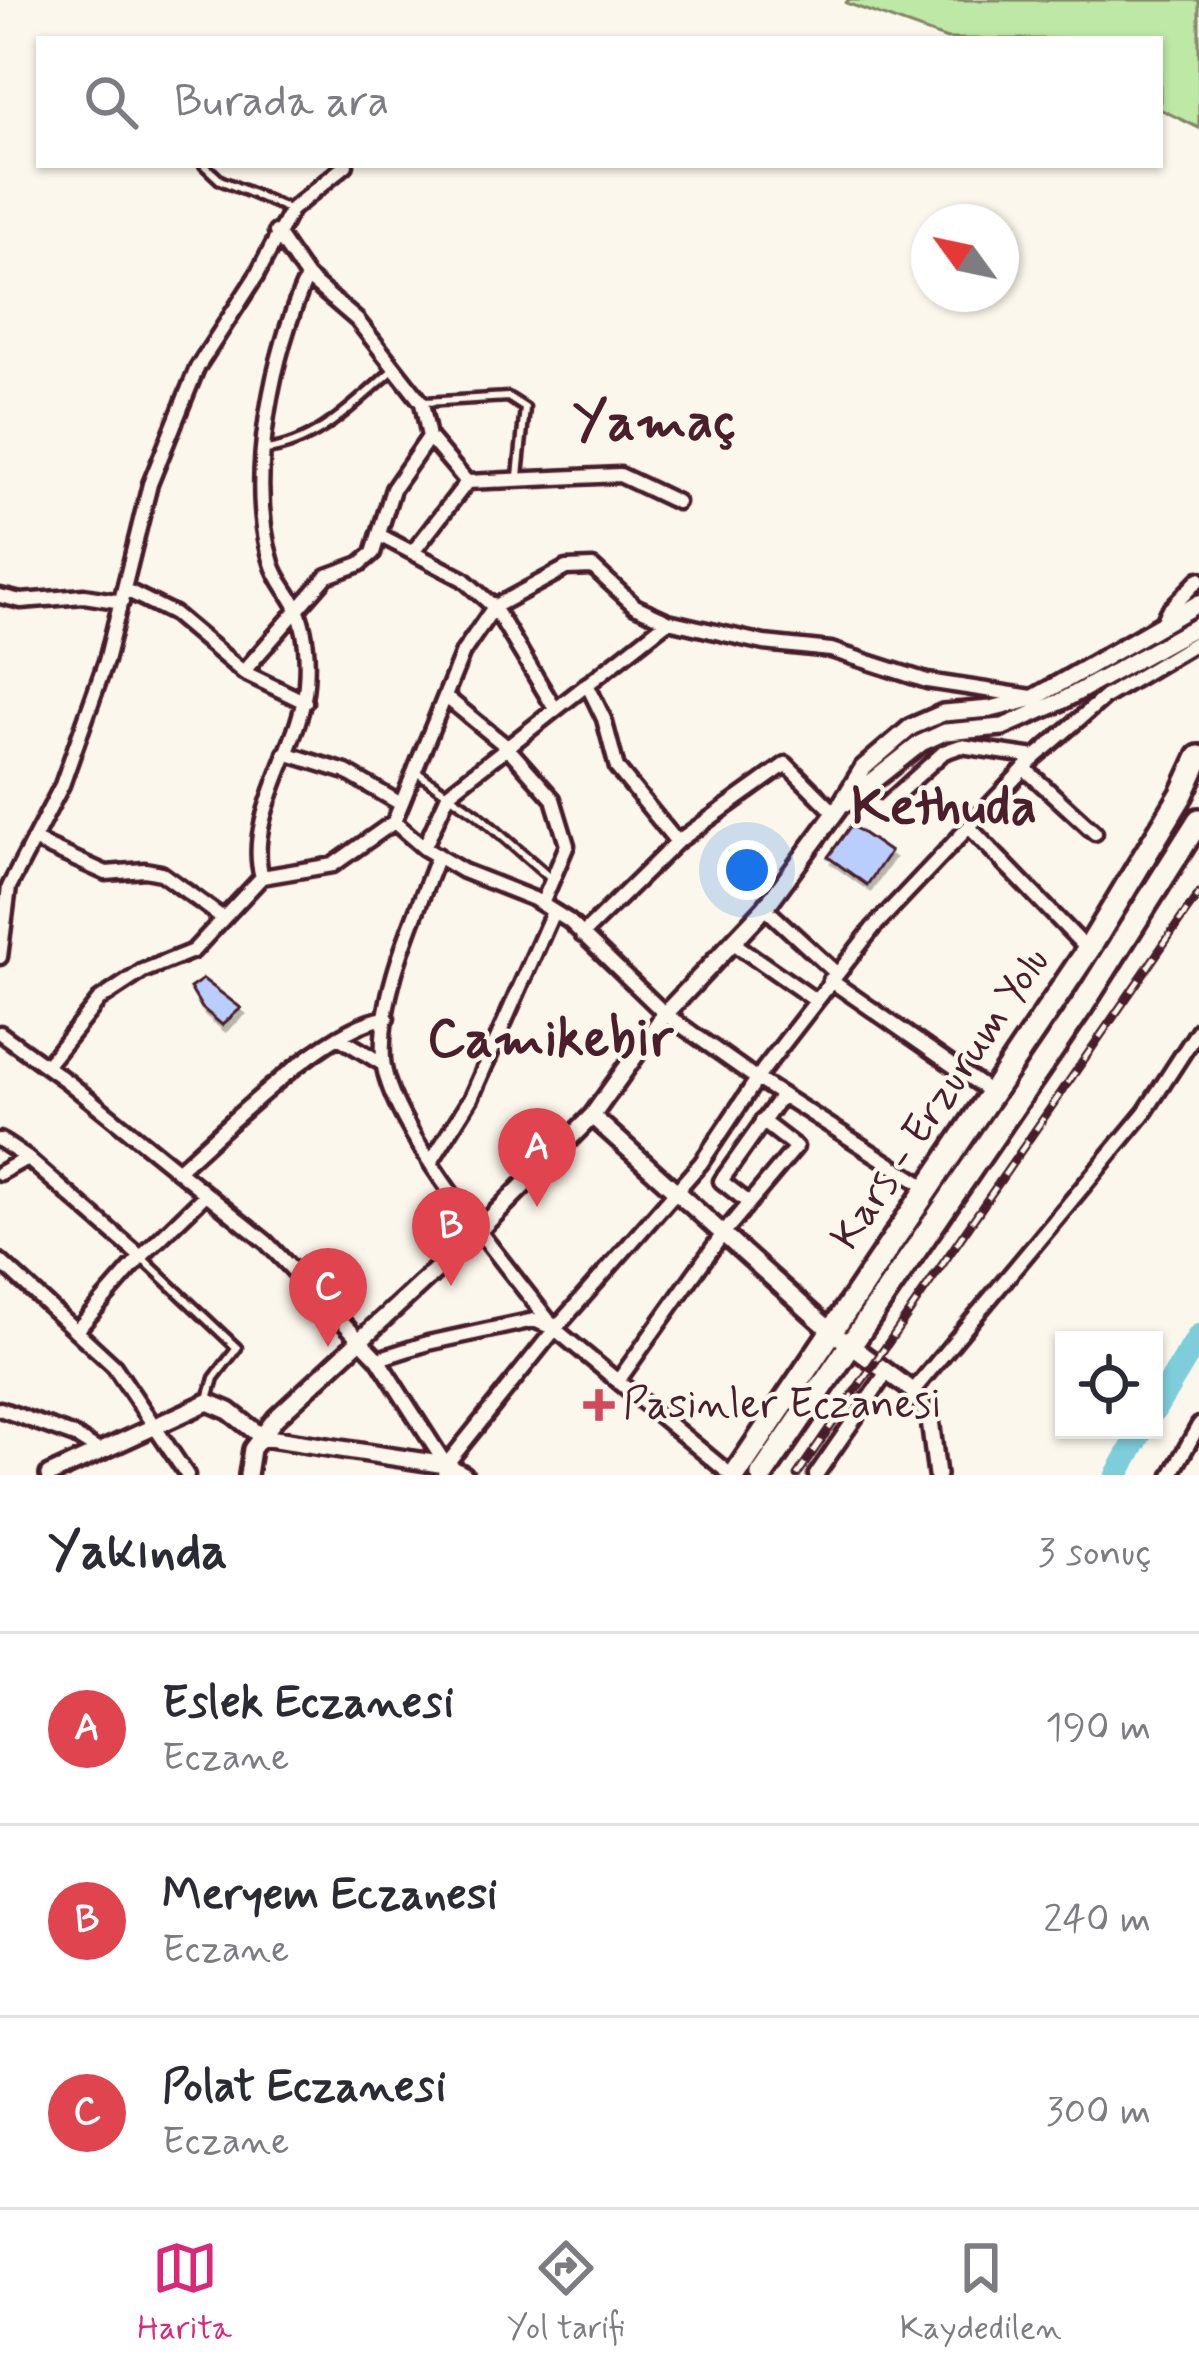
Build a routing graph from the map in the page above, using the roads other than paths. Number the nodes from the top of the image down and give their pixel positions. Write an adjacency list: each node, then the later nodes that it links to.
1 (207, 168): 3 (lane)
2 (342, 168): 3 (street)
3 (291, 210): 4 (street)
4 (276, 232): 5 (street); 17 (street)
5 (307, 277): 6 (street); 9 (street)
6 (393, 370): 7 (street); 9 (lane)
7 (422, 403): 8 (street); 10 (lane)
8 (429, 437): 11 (street); 13 (street)
9 (265, 450): 19 (street)
10 (517, 480): 11 (street); 12 (street)
11 (467, 482): 14 (street)
12 (677, 502)
13 (381, 536): 14 (street); 19 (street)
14 (413, 552): 20 (street)
15 (1199, 579): 22 (street)
16 (0, 596): 17 (street)
17 (124, 596): 25 (street); 44 (street)
18 (1199, 603): 22 (street)
19 (296, 607): 25 (street); 29 (street)
20 (494, 607): 21 (street); 27 (street); 30 (street)
21 (668, 621): 26 (street); 28 (street)
22 (1161, 626): 28 (street)
23 (1199, 626): 37 (street)
24 (1199, 641): 34 (street)
25 (244, 672): 29 (street)
26 (587, 684): 30 (street); 45 (street)
27 (445, 696): 31 (street); 35 (street)
28 (1034, 698): 39 (street)
29 (305, 702): 32 (street)
30 (556, 709): 31 (street)
31 (507, 747): 36 (street); 49 (street)
32 (284, 753): 38 (street); 48 (street)
33 (1199, 758): 56 (highway, Kars - Erzurum Yolu)
34 (1030, 763): 37 (street); 42 (street); 43 (street)
35 (415, 771): 36 (lane); 38 (street)
36 (449, 793): 46 (street); 49 (lane)
37 (856, 796): 39 (street)
38 (401, 804): 41 (street)
39 (837, 810): 45 (street); 52 (street)
40 (1199, 820): 89 (highway, Kars - Erzurum Yolu)
41 (394, 822): 46 (street); 48 (street)
42 (969, 827): 56 (street); 58 (street)
43 (1095, 833)
44 (33, 840): 50 (street); 53 (street)
45 (677, 842): 54 (street)
46 (424, 848): 47 (street)
47 (438, 855): 51 (street); 61 (street)
48 (262, 877): 53 (street)
49 (552, 880): 51 (street)
50 (4, 904): 57 (street)
51 (548, 908): 54 (street); 74 (street)
52 (765, 908): 55 (street); 58 (street)
53 (223, 918): 66 (street)
54 (583, 935): 60 (street)
55 (732, 942): 59 (street); 60 (street)
56 (1088, 950): 68 (highway, Kars - Erzurum Yolu)
57 (0, 956)
58 (833, 976): 59 (street); 68 (street)
59 (815, 1000): 67 (street)
60 (665, 1014): 67 (street); 70 (street)
61 (386, 1018): 64 (street); 65 (street)
62 (1199, 1029): 93 (street)
63 (0, 1033): 66 (street)
64 (340, 1037): 65 (street); 75 (street)
65 (383, 1064): 74 (street)
66 (46, 1066): 75 (street)
67 (757, 1079): 69 (street); 78 (street)
68 (992, 1093): 77 (highway, Kars - Erzurum Yolu)
69 (782, 1096): 71 (street); 77 (street)
70 (592, 1116): 78 (street); 81 (street)
71 (762, 1121): 80 (street); 80 (street)
72 (0, 1140): 73 (street)
73 (27, 1158): 76 (street); 83 (street)
74 (430, 1162): 81 (street)
75 (177, 1171): 79 (street)
76 (0, 1173)
77 (930, 1189): 87 (highway, Kars - Erzurum Yolu)
78 (677, 1190): 82 (street); 85 (street)
79 (205, 1195): 83 (street); 88 (street)
80 (749, 1203): 82 (street)
81 (479, 1230): 85 (street); 88 (street)
82 (722, 1235): 87 (street); 92 (street)
83 (141, 1257): 86 (street); 94 (lane)
84 (0, 1261): 86 (street)
85 (555, 1329): 90 (street); 92 (street); 100 (street)
86 (77, 1330): 96 (street)
87 (831, 1331): 89 (street); 105 (highway, Kars - Erzurum Yolu)
88 (361, 1339): 90 (street); 98 (street)
89 (851, 1346): 91 (street); 106 (highway, Kars - Erzurum Yolu)
90 (378, 1359): 100 (street)
91 (887, 1372): 93 (street); 107 (street)
92 (618, 1381): 105 (street)
93 (913, 1390): 108 (street)
94 (208, 1402): 96 (street); 98 (street)
95 (0, 1409): 99 (street)
96 (154, 1425): 99 (street); 102 (street)
97 (1199, 1425): 109 (street)
98 (262, 1436): 100 (street); 103 (street)
99 (99, 1451): 101 (street)
100 (445, 1470): 104 (street)
101 (49, 1475)
102 (187, 1475)
103 (248, 1475)
104 (464, 1475)
105 (733, 1475)
106 (762, 1475)
107 (816, 1475)
108 (938, 1475)
109 (1171, 1475)

